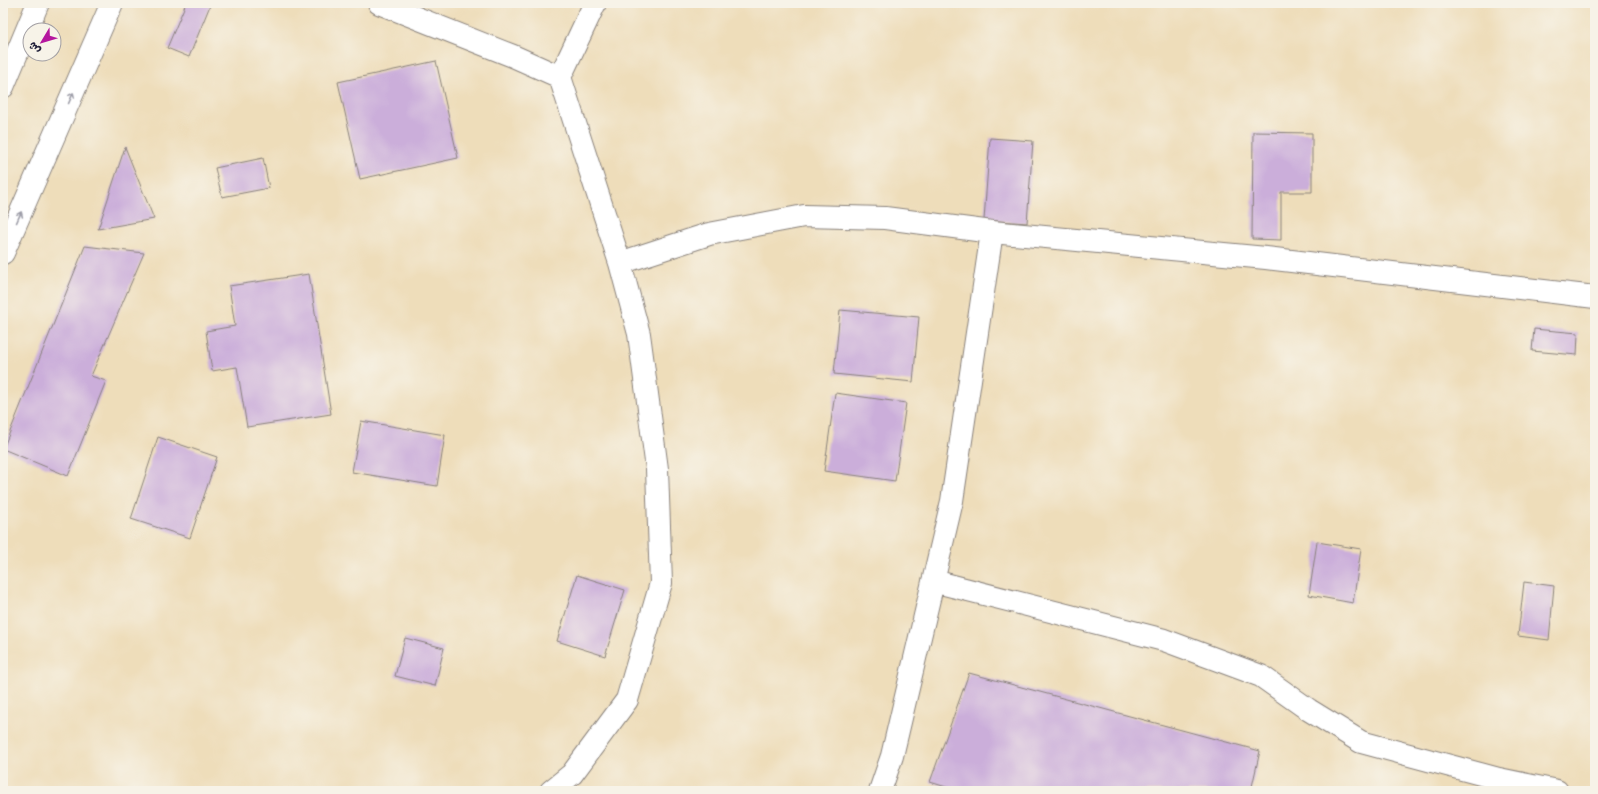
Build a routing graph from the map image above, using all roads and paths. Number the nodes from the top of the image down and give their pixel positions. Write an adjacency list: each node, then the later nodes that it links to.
1 (38, 3): 6 (street)
2 (112, 3): 8 (street, one-way to 2)
3 (379, 3): 5 (street)
4 (594, 3): 5 (street)
5 (560, 77): 9 (street)
6 (3, 87)
7 (992, 232): 9 (street); 10 (street); 11 (street)
8 (3, 253)
9 (620, 263): 12 (street)
10 (1595, 297)
11 (933, 581): 13 (street); 14 (street)
12 (551, 791)
13 (880, 791)
14 (1557, 791)

